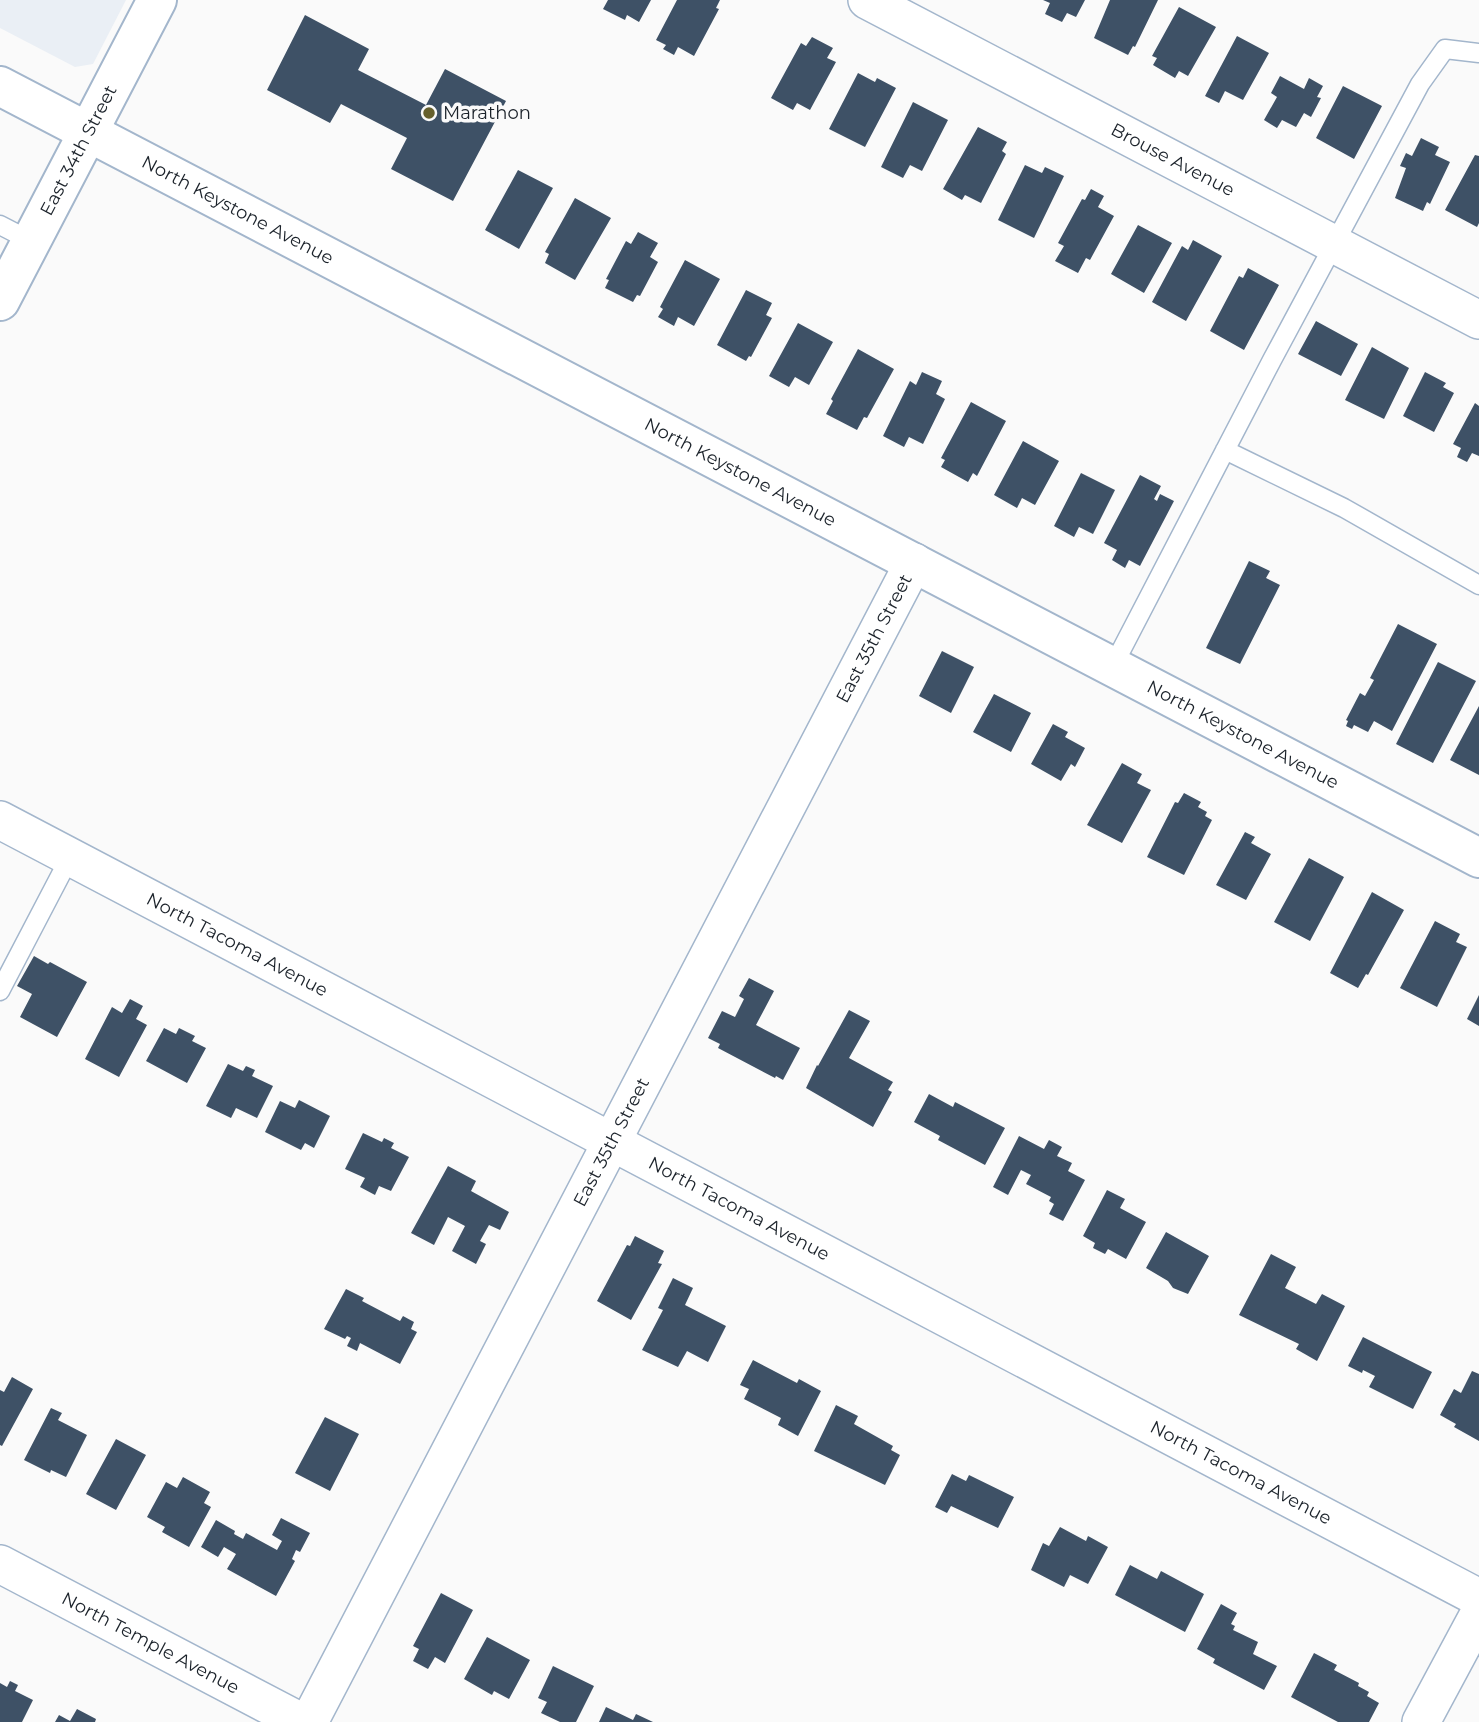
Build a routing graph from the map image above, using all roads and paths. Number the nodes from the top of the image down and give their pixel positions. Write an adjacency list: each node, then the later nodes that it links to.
1 (158, 0): 5 (main road, East 34th Street)
2 (867, 0): 7 (street, Brouse Avenue)
3 (1479, 53): 7 (lane)
4 (0, 86): 5 (main road, North Keystone Avenue)
5 (89, 132): 6 (main road, East 34th Street); 11 (main road, North Keystone Avenue)
6 (16, 233): 8 (main road, East 34th Street)
7 (1333, 244): 9 (street, Brouse Avenue); 10 (lane)
8 (0, 301)
9 (1479, 320)
10 (1225, 450): 12 (lane); 13 (lane)
11 (914, 562): 13 (main road, North Keystone Avenue); 18 (street, East 35th Street)
12 (1479, 585)
13 (1114, 667): 16 (main road, North Keystone Avenue)
14 (0, 820): 15 (street, North Tacoma Avenue)
15 (70, 857): 17 (lane); 18 (street, North Tacoma Avenue)
16 (1479, 858)
17 (0, 991)
18 (612, 1142): 20 (street, North Tacoma Avenue); 23 (street, East 35th Street)
19 (0, 1564): 22 (street, North Temple Avenue)
20 (1479, 1598)
21 (1479, 1614): 24 (street)
22 (301, 1722)
23 (309, 1722)
24 (1422, 1722)

